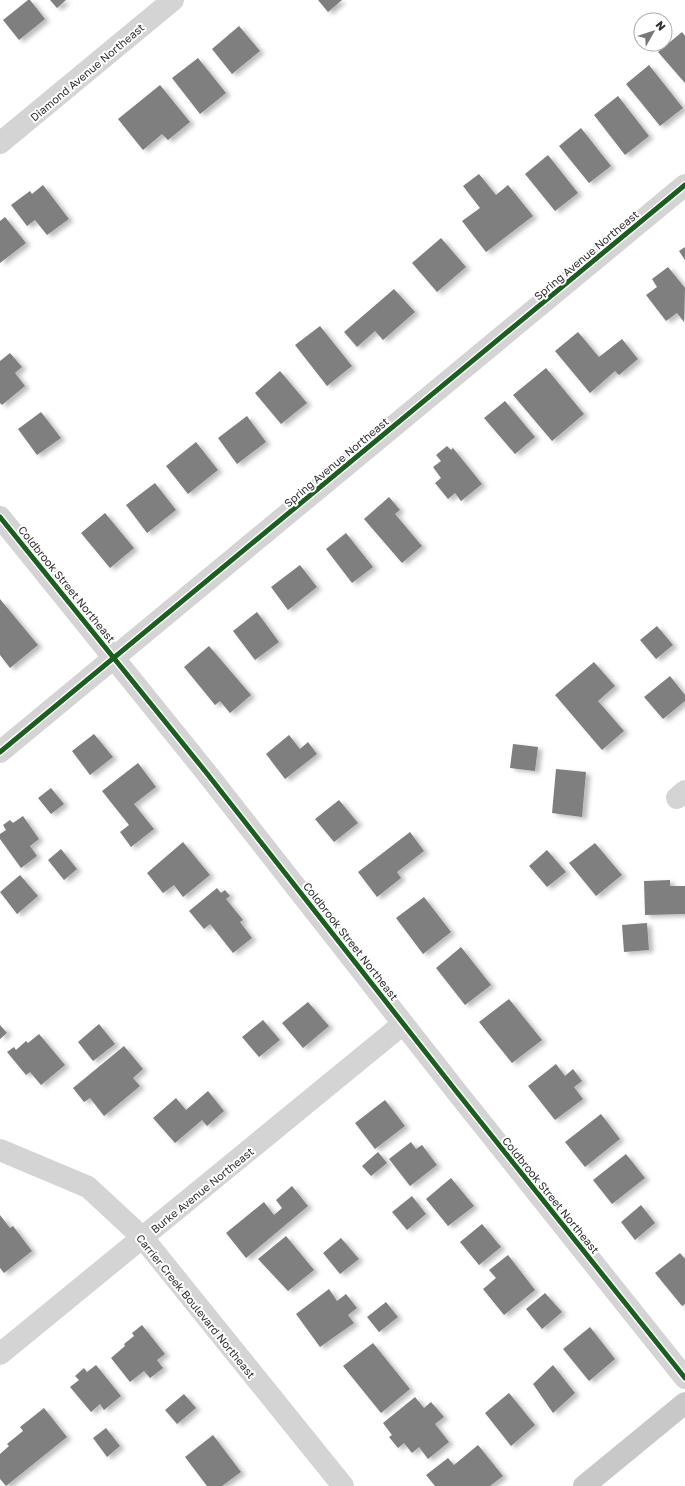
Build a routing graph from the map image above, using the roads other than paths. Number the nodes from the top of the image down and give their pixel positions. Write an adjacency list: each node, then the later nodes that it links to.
1 (173, 0): 2 (street, Diamond Avenue Northeast)
2 (0, 143)
3 (685, 185): 5 (street, Spring Avenue Northeast)
4 (0, 517): 5 (street, Coldbrook Street Northeast)
5 (114, 659): 6 (street, Spring Avenue Northeast); 7 (street, Coldbrook Street Northeast)
6 (0, 752)
7 (403, 1024): 9 (street, Burke Avenue Northeast); 11 (street, Coldbrook Street Northeast)
8 (0, 1150): 9 (street, Carrier Creek Boulevard Northeast)
9 (143, 1238): 10 (street, Burke Avenue Northeast); 13 (street, Carrier Creek Boulevard Northeast)
10 (0, 1354)
11 (685, 1378)
12 (685, 1403): 14 (main road)
13 (343, 1486)
14 (584, 1486)

